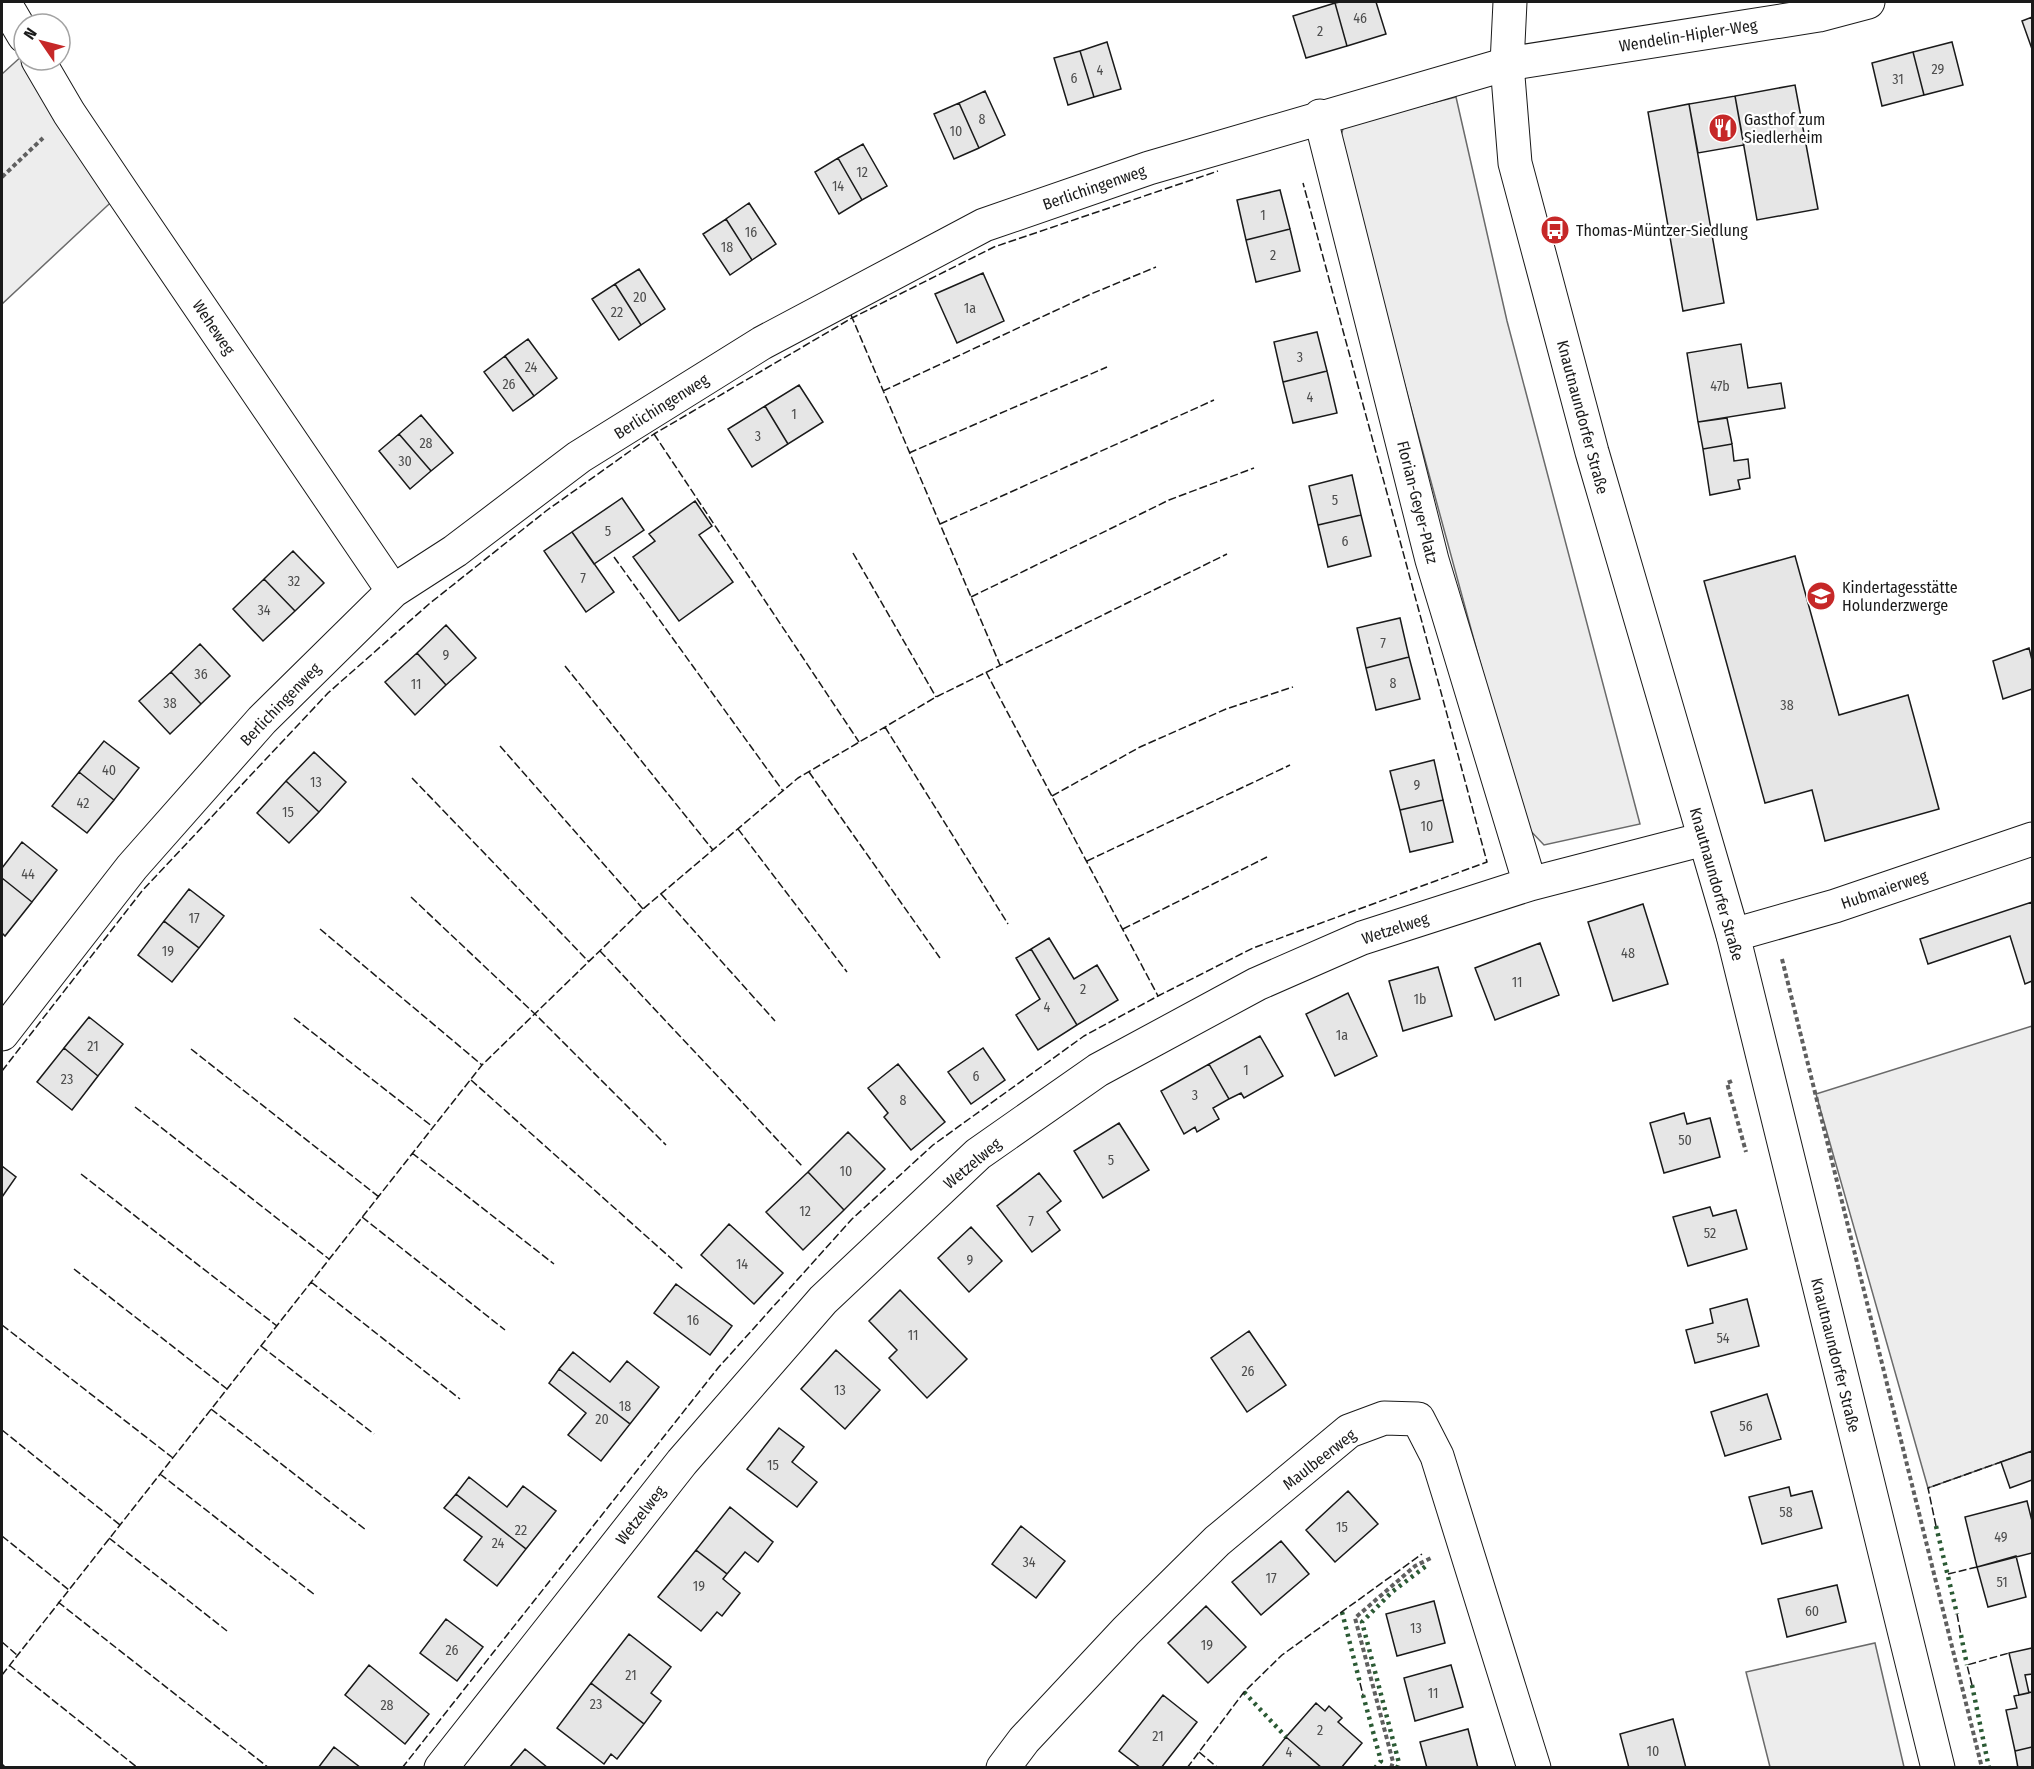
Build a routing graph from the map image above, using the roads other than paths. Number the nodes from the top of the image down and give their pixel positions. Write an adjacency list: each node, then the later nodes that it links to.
1 (4, 2): 4 (street)
2 (1510, 2): 5 (street, Knautnaundorfer Straße)
3 (1868, 2): 5 (street, Wendelin-Hipler-Weg)
4 (12, 16)
5 (1507, 64): 7 (street, Berlichingenweg); 10 (street, Knautnaundorfer Straße)
6 (45, 72): 8 (street, Weheweg)
7 (1320, 116): 8 (street, Berlichingenweg); 11 (street, Florian-Geyer-Platz)
8 (393, 591): 13 (street, Berlichingenweg)
9 (2032, 839): 12 (street, Hubmaierweg)
10 (1704, 840): 11 (street, Wetzelweg); 12 (street, Knautnaundorfer Straße)
11 (1530, 884): 14 (street, Wetzelweg)
12 (1733, 935): 17 (street, Knautnaundorfer Straße)
13 (2, 1034)
14 (441, 1767)
15 (1003, 1767): 16 (street, Maulbeerweg)
16 (1534, 1767)
17 (1938, 1767)

